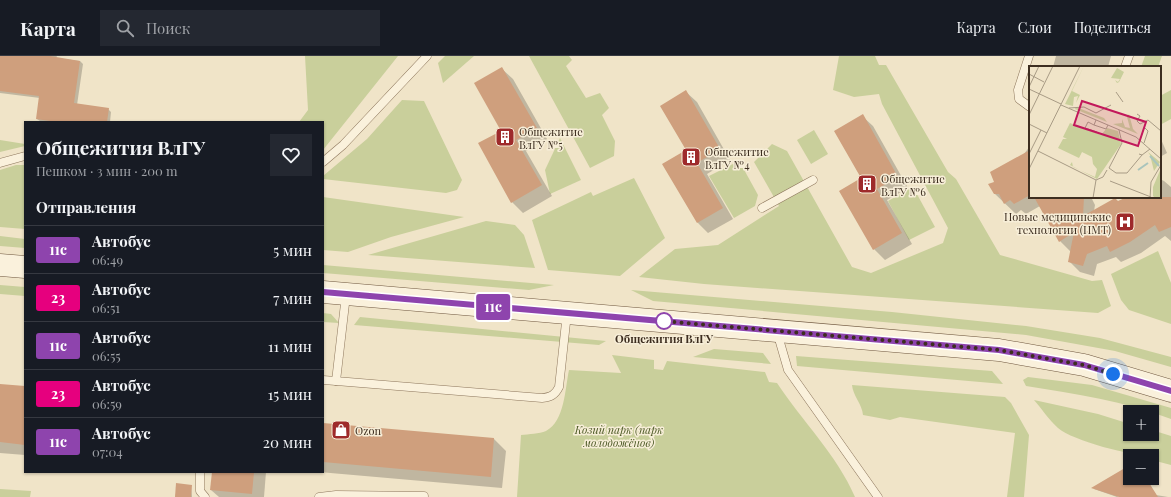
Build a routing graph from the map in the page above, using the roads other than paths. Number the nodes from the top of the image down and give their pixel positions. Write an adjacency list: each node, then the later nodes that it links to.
1 (427, 56): 7 (lane)
2 (1029, 56): 5 (lane)
3 (1129, 56): 4 (lane)
4 (1125, 66)
5 (1029, 106)
6 (24, 156): 8 (lane)
7 (324, 161)
8 (0, 163)
9 (813, 180): 10 (lane)
10 (762, 208)
11 (0, 265): 12 (main road)
12 (24, 267)
13 (324, 292): 14 (main road)
14 (346, 294): 15 (main road); 18 (lane)
15 (567, 313): 16 (main road); 18 (lane)
16 (777, 331): 19 (main road); 24 (lane)
17 (324, 380): 18 (lane)
18 (336, 382)
19 (1171, 392)
20 (200, 473): 22 (lane)
21 (424, 496): 23 (lane)
22 (205, 497)
23 (319, 497)
24 (878, 497)

